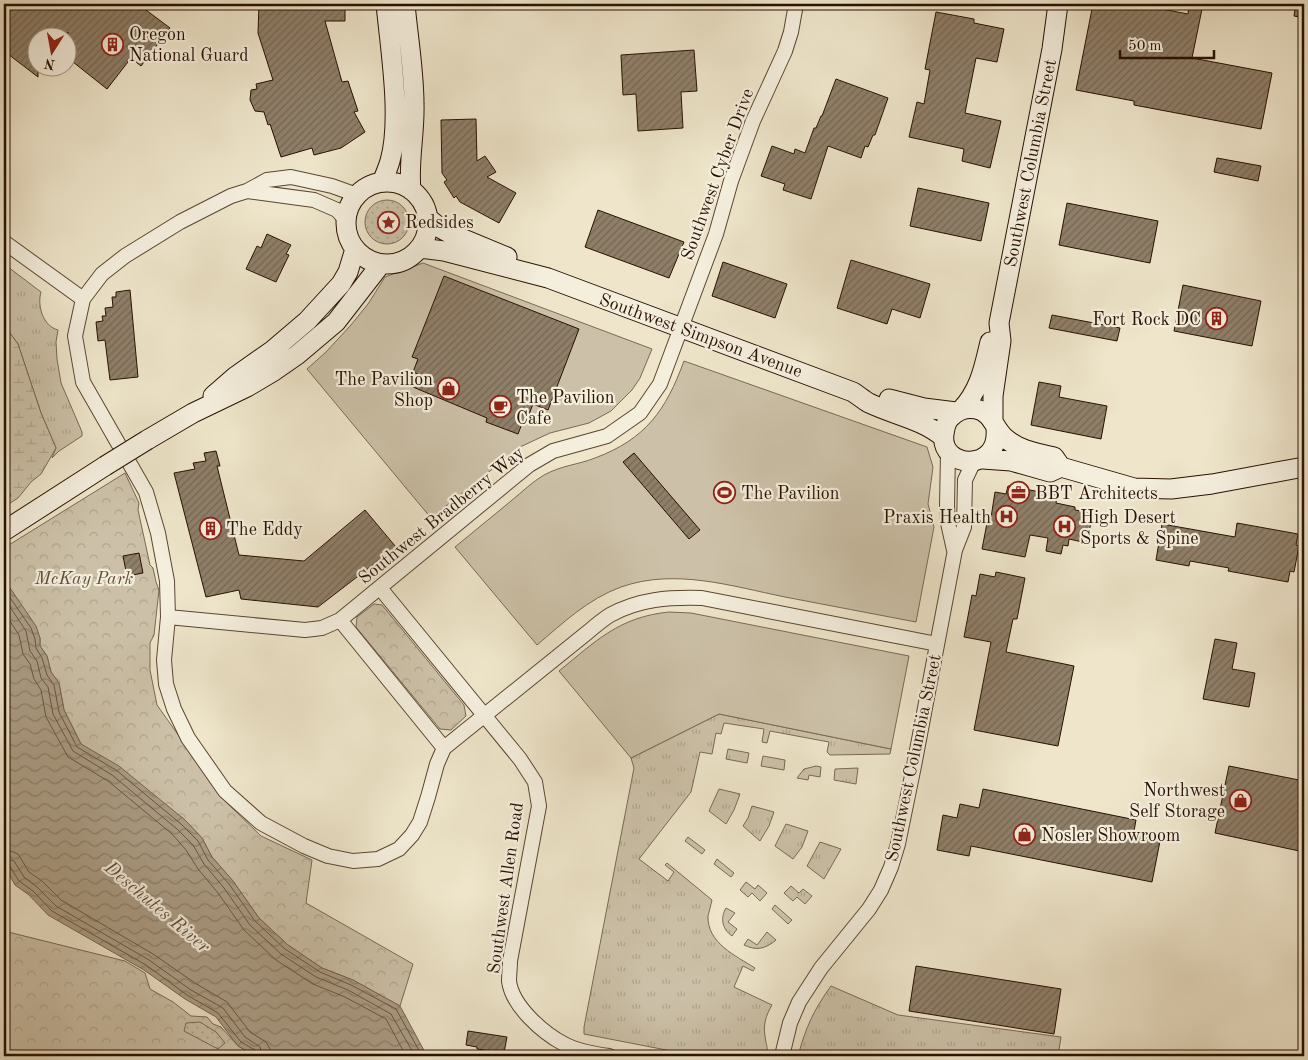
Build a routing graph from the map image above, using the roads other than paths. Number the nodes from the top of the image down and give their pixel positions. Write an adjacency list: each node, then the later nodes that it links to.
1 (386, 4): 5 (street)
2 (405, 4): 6 (street)
3 (796, 4): 18 (street, Southwest Cyber Drive)
4 (1058, 4): 17 (street, Southwest Columbia Street)
5 (382, 182): 6 (street); 8 (street)
6 (411, 190): 9 (street)
7 (247, 191): 8 (street); 10 (street); 16 (street)
8 (357, 194): 10 (street)
9 (428, 218): 12 (street); 15 (street, Southwest Simpson Avenue)
10 (346, 220): 13 (street)
11 (4, 242): 16 (street)
12 (420, 248): 14 (street); 15 (street, Southwest Simpson Avenue)
13 (355, 249): 14 (street); 21 (street)
14 (381, 264): 21 (street)
15 (548, 278): 18 (street, Southwest Simpson Avenue)
16 (83, 299): 30 (street)
17 (999, 323): 20 (street, Southwest Columbia Street); 22 (street, Southwest Columbia Street)
18 (680, 328): 19 (street, Southwest Simpson Avenue); 29 (street, Southwest Bradberry Way)
19 (853, 392): 20 (street, Southwest Simpson Avenue); 23 (street, Southwest Simpson Avenue)
20 (959, 411): 22 (street); 23 (street)
21 (193, 413): 27 (street, bridge)
22 (995, 425): 24 (street); 25 (street)
23 (946, 445): 24 (street); 28 (street, Southwest Columbia Street)
24 (978, 460): 25 (street); 28 (street, Southwest Columbia Street)
25 (1061, 467): 26 (street)
26 (1304, 467)
27 (4, 531)
28 (955, 550): 32 (street, Southwest Columbia Street)
29 (380, 588): 31 (street, Southwest Bradberry Way); 33 (street, Southwest Allen Road)
30 (168, 617): 31 (street, Southwest Bradberry Way); 34 (street)
31 (340, 620): 34 (street)
32 (937, 644): 33 (street); 37 (street, Southwest Columbia Street)
33 (484, 716): 34 (street); 35 (street, Southwest Allen Road)
34 (444, 748)
35 (563, 1051): 36 (street, Southwest Allen Road)
36 (609, 1056)
37 (782, 1056)

